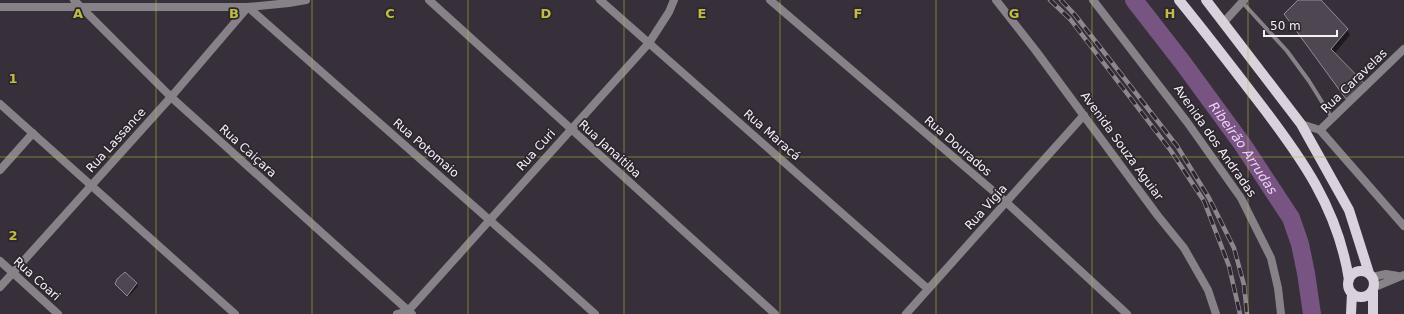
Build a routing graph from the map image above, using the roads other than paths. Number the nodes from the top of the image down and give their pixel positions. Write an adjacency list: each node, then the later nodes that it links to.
1 (241, 0): 13 (street, Rua Potomaio)
2 (306, 0): 13 (street)
3 (429, 0): 23 (street, Rua Janaitiba)
4 (600, 0): 16 (street, Rua Maracá)
5 (674, 0): 16 (street, Rua Curi)
6 (770, 0): 28 (street, Rua Dourados)
7 (996, 0): 20 (street, Avenida Souza Aguiar)
8 (1093, 0): 48 (street, Avenida dos Andradas)
9 (1179, 0): 34 (main road)
10 (1206, 0): 15 (main road)
11 (1243, 1): 15 (street); 21 (lane)
12 (77, 3): 13 (street); 14 (street); 18 (street, Rua Caiçara)
13 (248, 3): 18 (street, Rua Lassance); 29 (street, Rua Potomaio)
14 (0, 7)
15 (1224, 22): 22 (main road)
16 (649, 43): 23 (street, Rua Curi); 37 (street, Rua Maracá)
17 (1404, 49): 21 (street, Rua Caravelas)
18 (170, 97): 27 (street, Rua Lassance); 39 (street, Rua Caiçara)
19 (0, 104): 25 (street)
20 (1084, 116): 28 (street, Rua Vigia); 47 (street, Avenida Souza Aguiar)
21 (1332, 118): 24 (street, Rua Caravelas)
22 (1301, 124): 24 (street); 35 (main road)
23 (571, 130): 29 (street, Rua Curi); 44 (street, Rua Janaitiba)
24 (1320, 130): 30 (street)
25 (33, 133): 26 (street); 27 (street)
26 (0, 170)
27 (91, 186): 32 (street, Rua Lassance); 41 (street)
28 (1006, 202): 37 (street, Rua Vigia); 46 (street, Rua Dourados)
29 (490, 220): 39 (street, Rua Curi); 43 (street, Rua Potomaio)
30 (1404, 226)
31 (0, 261): 32 (street, Rua Coari)
32 (12, 273): 36 (street, Rua Lassance); 40 (street, Rua Coari)
33 (1401, 275): 35 (street)
34 (1348, 280): 35 (main road); 38 (main road)
35 (1372, 282): 38 (main road); 50 (main road)
36 (0, 286)
37 (928, 289): 45 (street, Rua Vigia)
38 (1352, 293): 49 (main road)
39 (409, 313): 42 (street)
40 (58, 314)
41 (235, 314)
42 (397, 314)
43 (595, 314)
44 (775, 314)
45 (906, 314)
46 (1127, 314)
47 (1216, 314)
48 (1281, 314)
49 (1351, 314)
50 (1373, 314)

